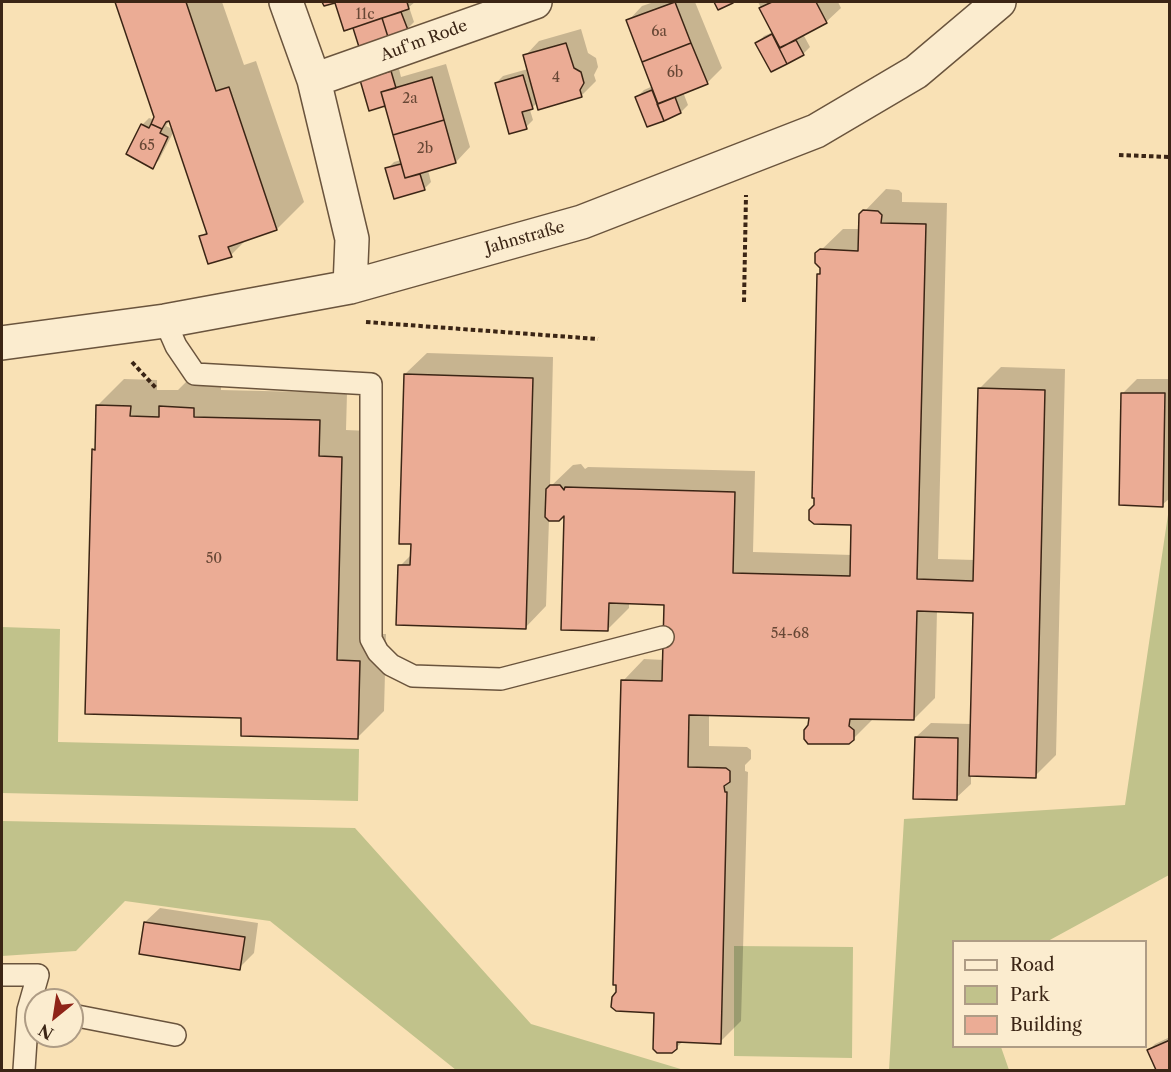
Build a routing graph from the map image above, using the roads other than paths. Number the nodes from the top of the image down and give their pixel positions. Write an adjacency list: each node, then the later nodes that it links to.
1 (286, 2): 4 (street)
2 (534, 2): 4 (street, Auf'm Rode)
3 (999, 2): 5 (street, Jahnstraße)
4 (314, 80): 5 (street)
5 (350, 288): 6 (street, Jahnstraße)
6 (165, 321): 7 (street, Jahnstraße); 8 (lane)
7 (2, 343)
8 (663, 637)
9 (2, 975): 10 (lane)
10 (36, 988)
11 (84, 1017): 12 (lane)
12 (175, 1035)
13 (27, 1048): 14 (lane)
14 (24, 1071)

